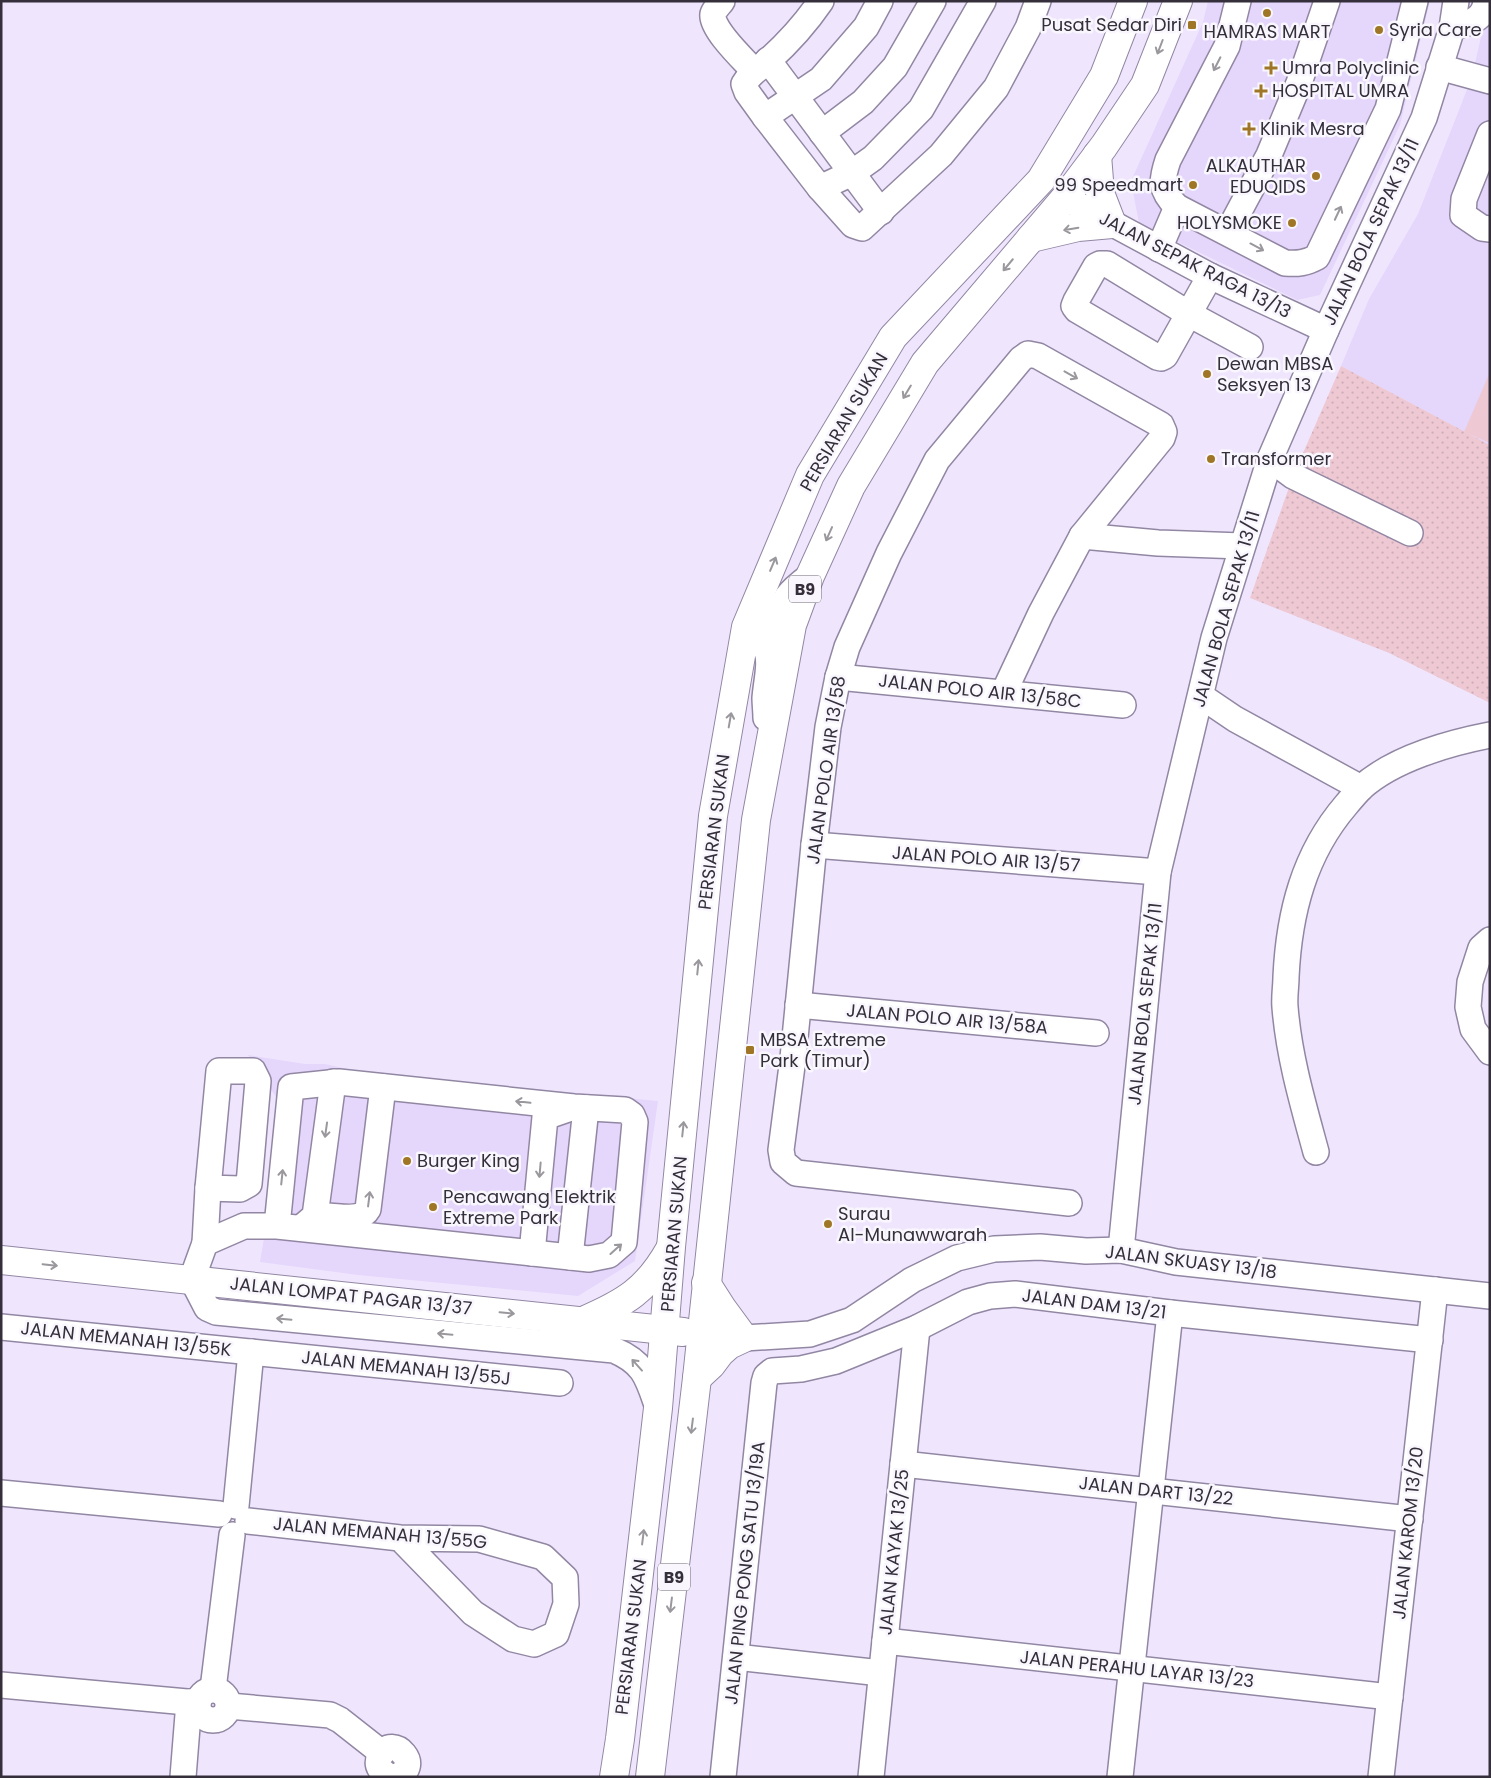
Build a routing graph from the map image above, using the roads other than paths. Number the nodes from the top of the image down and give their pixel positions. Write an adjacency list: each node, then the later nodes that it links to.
1 (722, 1): 15 (street)
2 (821, 1): 15 (street)
3 (880, 1): 18 (street)
4 (933, 1): 22 (street)
5 (982, 1): 26 (street)
6 (1038, 1): 31 (street)
7 (1133, 1): 24 (main road, PERSIARAN SUKAN / B9)
8 (1178, 1): 25 (main road, PERSIARAN SUKAN / B9, one-way to 25)
9 (1238, 1): 29 (street, one-way to 29)
10 (1327, 1): 34 (street)
11 (1415, 1): 19 (street)
12 (1456, 1): 14 (street, JALAN BOLA SEPAK 13/11)
13 (1486, 1): 14 (street)
14 (1452, 28): 16 (street, JALAN BOLA SEPAK 13/11)
15 (761, 66): 18 (street); 20 (street)
16 (1440, 67): 17 (street); 21 (street, JALAN BOLA SEPAK 13/11)
17 (1490, 81)
18 (795, 96): 20 (street); 22 (street)
19 (1388, 108): 21 (street); 34 (street, one-way to 19)
20 (764, 118): 27 (street)
21 (1424, 118): 38 (street, JALAN BOLA SEPAK 13/11)
22 (822, 133): 26 (street)
23 (1490, 134): 33 (street)
24 (1060, 151): 28 (main road); 30 (main road, PERSIARAN SUKAN / B9)
25 (1097, 155): 28 (main road, PERSIARAN SUKAN / B9); 32 (main road)
26 (852, 173): 27 (street); 31 (street)
27 (820, 188): 31 (street)
28 (1065, 198): 30 (main road); 32 (street, JALAN SEPAK RAGA 13/13); 35 (main road, PERSIARAN SUKAN / B9)
29 (1176, 206): 34 (street); 36 (street)
30 (1015, 208): 45 (main road, PERSIARAN SUKAN / B9, one-way to 30)
31 (881, 212)
32 (1112, 224): 35 (main road, one-way to 35); 36 (street, JALAN SEPAK RAGA 13/13)
33 (1490, 229)
34 (1228, 232)
35 (1031, 238): 44 (main road, PERSIARAN SUKAN / B9, one-way to 44)
36 (1159, 249): 37 (street, JALAN SEPAK RAGA 13/13)
37 (1210, 276): 38 (street, JALAN SEPAK RAGA 13/13); 39 (street)
38 (1326, 330): 40 (street, JALAN BOLA SEPAK 13/11)
39 (1250, 347)
40 (1270, 459): 41 (street); 43 (street, JALAN BOLA SEPAK 13/11)
41 (1410, 533)
42 (1082, 536): 43 (street); 46 (street, JALAN POLO AIR 13/58, one-way to 42); 47 (street)
43 (1242, 546): 48 (street, JALAN BOLA SEPAK 13/11)
44 (810, 576): 45 (street); 51 (main road, PERSIARAN SUKAN / B9)
45 (750, 638): 51 (street); 67 (main road, PERSIARAN SUKAN / B9, one-way to 45)
46 (838, 677): 47 (street, JALAN POLO AIR 13/58C); 53 (street, JALAN POLO AIR 13/58)
47 (1004, 692): 49 (street, JALAN POLO AIR 13/58C)
48 (1200, 696): 52 (street); 54 (street, JALAN BOLA SEPAK 13/11)
49 (1123, 705)
50 (1490, 735): 52 (street)
51 (770, 744): 73 (main road, PERSIARAN SUKAN / B9)
52 (1361, 788): 62 (street)
53 (814, 845): 54 (street, JALAN POLO AIR 13/57); 56 (street, JALAN POLO AIR 13/58)
54 (1158, 872): 68 (street, JALAN BOLA SEPAK 13/11)
55 (1490, 940): 58 (street)
56 (798, 1006): 57 (street, JALAN POLO AIR 13/58A); 64 (street, JALAN POLO AIR 13/58)
57 (1096, 1033)
58 (1490, 1052)
59 (333, 1082): 60 (street); 65 (street, one-way to 65); 65 (street, one-way to 59)
60 (383, 1087): 61 (street, one-way to 60); 65 (street, one-way to 60)
61 (580, 1108): 69 (street, one-way to 69); 70 (street); 70 (street, one-way to 61)
62 (1316, 1152)
63 (208, 1188): 66 (street)
64 (1070, 1203)
65 (298, 1223): 66 (street); 69 (street)
66 (205, 1243): 72 (street)
67 (671, 1247): 77 (main road); 80 (main road, PERSIARAN SUKAN / B9)
68 (1121, 1250): 74 (street, JALAN SKUASY 13/18); 82 (street, JALAN SKUASY 13/18)
69 (532, 1253): 70 (street)
70 (570, 1257)
71 (1, 1260): 72 (main road, JALAN LOMPAT PAGAR 13/37, one-way to 72)
72 (192, 1279): 77 (main road, JALAN LOMPAT PAGAR 13/37, one-way to 77); 88 (street, one-way to 72)
73 (706, 1283): 81 (main road, PERSIARAN SUKAN / B9); 82 (main road)
74 (1435, 1290): 75 (street, JALAN SKUASY 13/18); 83 (street, JALAN KAROM 13/20)
75 (1490, 1296)
76 (1170, 1313): 79 (street, JALAN DAM 13/21); 83 (street, JALAN DAM 13/21); 90 (street)
77 (583, 1322): 80 (main road, JALAN LOMPAT PAGAR 13/37)
78 (1, 1327): 84 (street, JALAN MEMANAH 13/55K)
79 (917, 1328): 85 (street, JALAN DAM 13/21); 89 (street, JALAN KAYAK 13/25)
80 (666, 1330): 81 (main road, JALAN LOMPAT PAGAR 13/37); 88 (main road, PERSIARAN SUKAN / B9)
81 (701, 1334): 82 (street, JALAN SKUASY 13/18); 86 (main road, PERSIARAN SUKAN / B9)
82 (744, 1338): 86 (main road)
83 (1430, 1340): 92 (street, JALAN KAROM 13/20)
84 (251, 1352): 87 (street, JALAN MEMANAH 13/55J); 93 (street)
85 (772, 1371): 96 (street, JALAN PING PONG SATU 13/19A)
86 (697, 1378): 105 (main road, PERSIARAN SUKAN / B9, one-way to 105)
87 (560, 1384)
88 (658, 1408): 104 (main road, PERSIARAN SUKAN / B9, one-way to 88)
89 (903, 1464): 90 (street, JALAN DART 13/22); 95 (street, JALAN KAYAK 13/25)
90 (1151, 1491): 92 (street, JALAN DART 13/22); 97 (street)
91 (1, 1493): 93 (street, JALAN MEMANAH 13/55G)
92 (1410, 1518): 100 (street, JALAN KAROM 13/20)
93 (234, 1519): 94 (street, JALAN MEMANAH 13/55G); 101 (street)
94 (400, 1538): 94 (street, JALAN MEMANAH 13/55G)
95 (885, 1641): 97 (street, JALAN PERAHU LAYAR 13/23); 98 (street, JALAN KAYAK 13/25)
96 (736, 1656): 98 (street); 106 (street, JALAN PING PONG SATU 13/19A)
97 (1132, 1668): 100 (street, JALAN PERAHU LAYAR 13/23); 108 (street)
98 (881, 1673): 107 (street, JALAN KAYAK 13/25)
99 (1, 1685): 101 (street)
100 (1390, 1697): 109 (street, JALAN KAROM 13/20)
101 (207, 1700): 102 (street); 103 (street)
102 (394, 1772)
103 (183, 1777)
104 (614, 1777)
105 (650, 1777)
106 (723, 1777)
107 (871, 1777)
108 (1120, 1777)
109 (1381, 1777)

